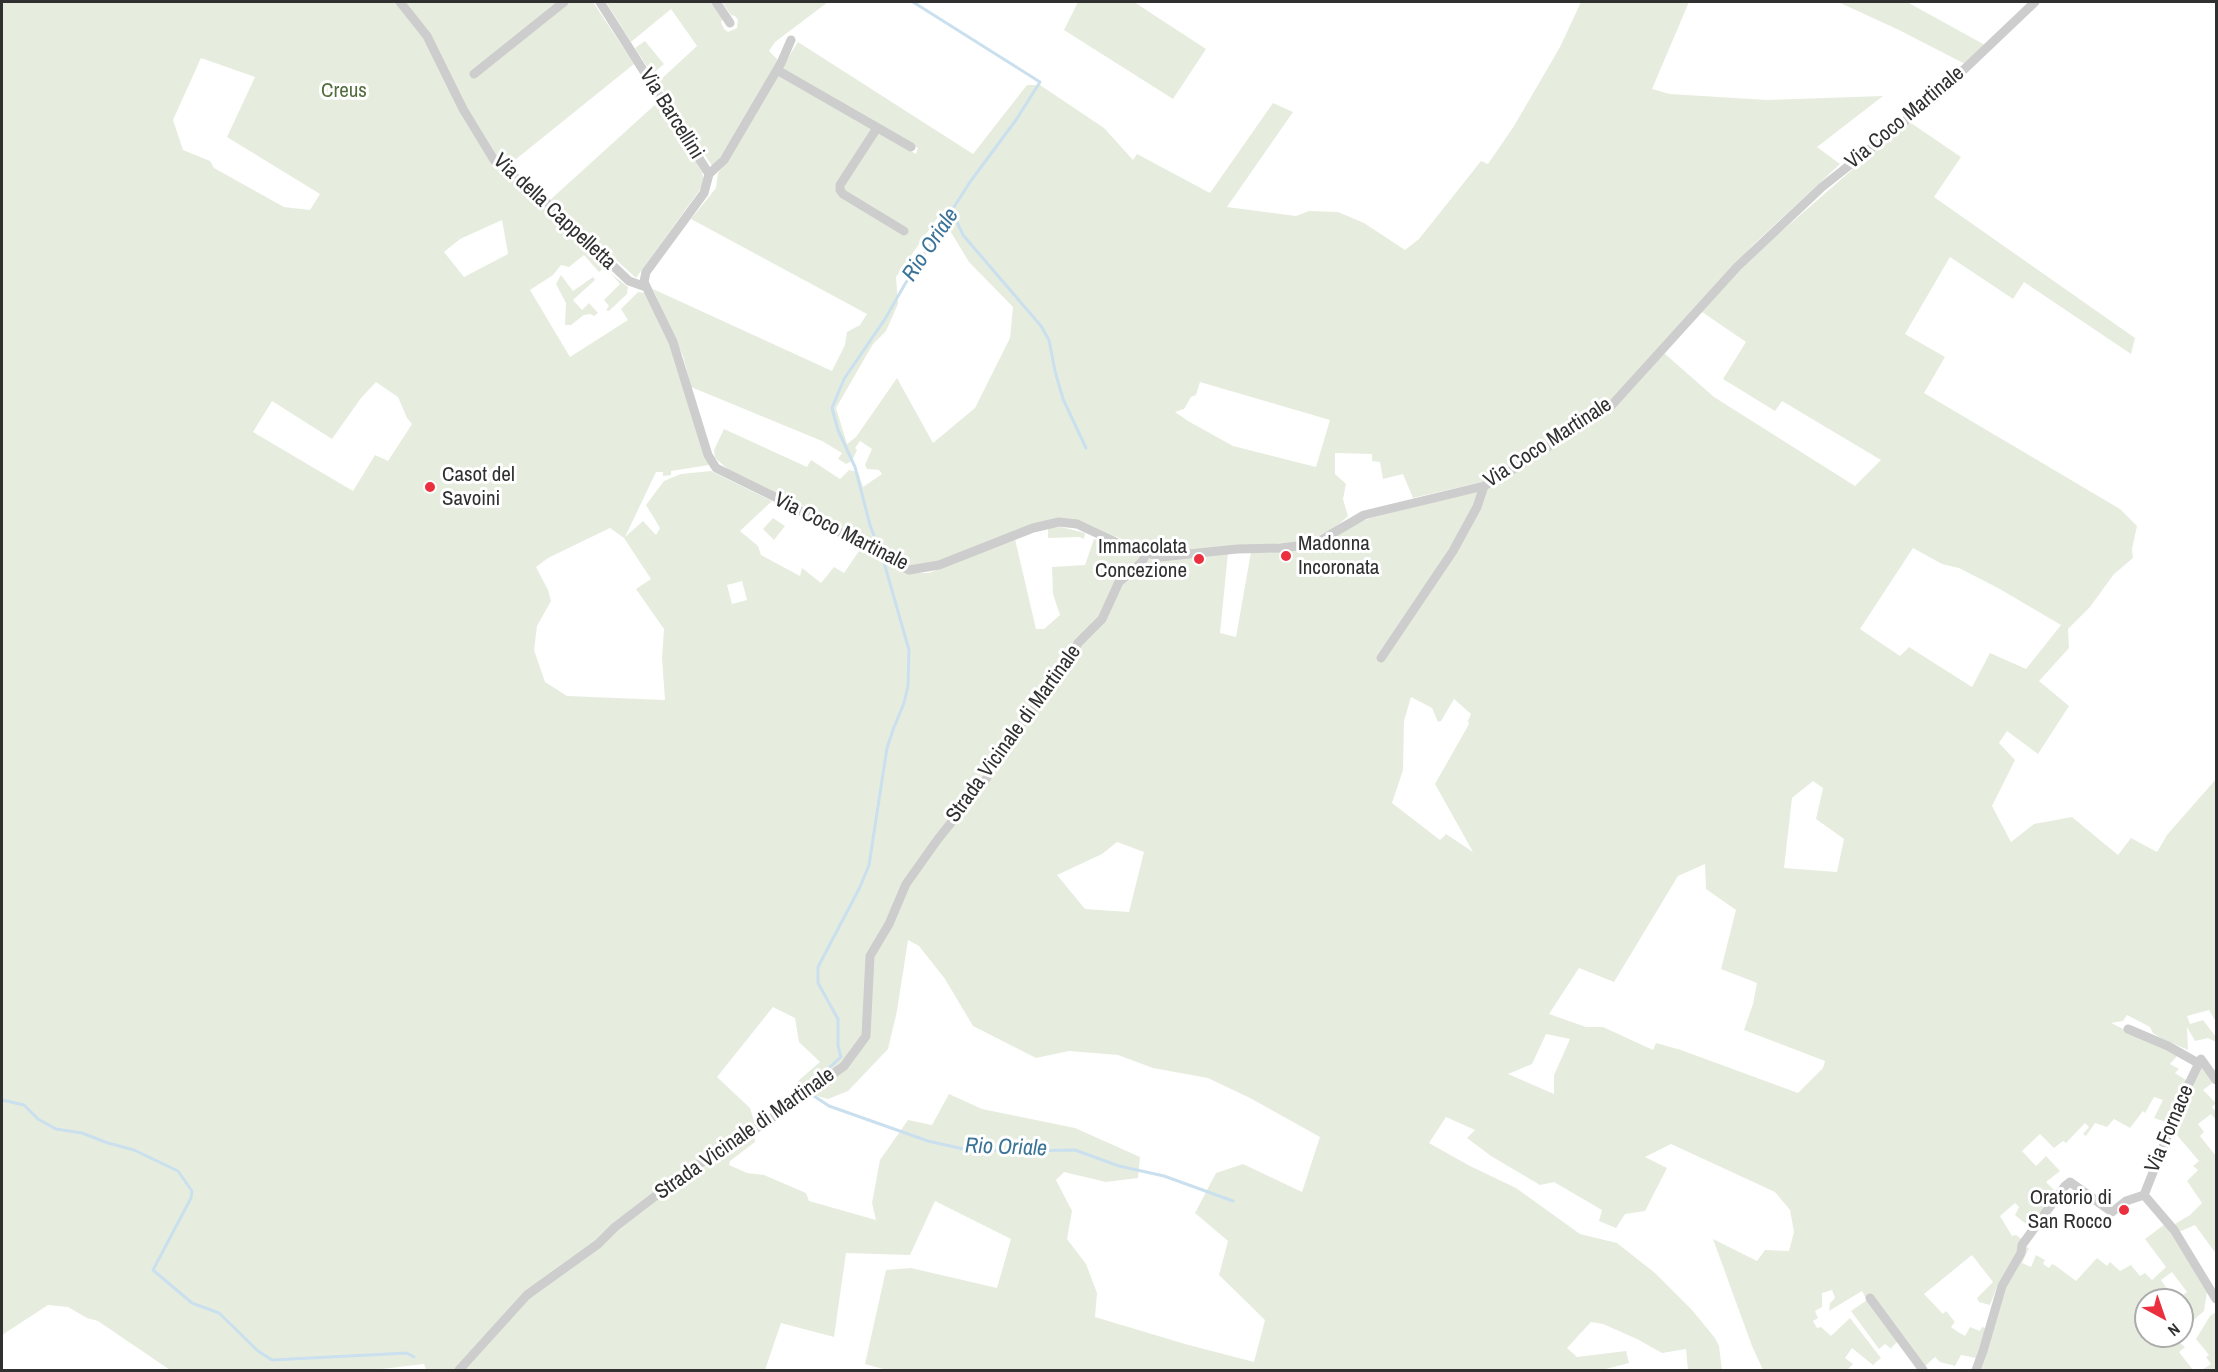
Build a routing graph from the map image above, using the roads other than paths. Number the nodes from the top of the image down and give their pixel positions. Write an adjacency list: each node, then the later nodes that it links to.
1 (400, 2): 14 (street, Via della Cappelletta)
2 (564, 2): 9 (street)
3 (600, 2): 12 (street, Via Barcellini)
4 (716, 2): 6 (street)
5 (2035, 2): 15 (street, Via Coco Martinale)
6 (730, 23)
7 (791, 40): 8 (street)
8 (777, 70): 10 (street); 12 (street)
9 (474, 74)
10 (877, 128): 11 (street); 13 (street)
11 (911, 147)
12 (710, 174): 14 (street, Via Barcellini)
13 (904, 231)
14 (646, 287): 16 (street, Via Coco Martinale)
15 (1484, 486): 16 (street, Via Coco Martinale); 17 (street)
16 (1146, 553): 24 (street, Strada Vicinale di Martinale)
17 (1381, 658)
18 (2128, 1029): 19 (street, Via Fornace)
19 (2198, 1063): 20 (street, Via Fornace); 21 (street, Via Fornace)
20 (2217, 1080)
21 (2144, 1195): 23 (street); 26 (street)
22 (1870, 1298): 25 (street)
23 (2217, 1299)
24 (460, 1369)
25 (1923, 1371)
26 (1976, 1371)

